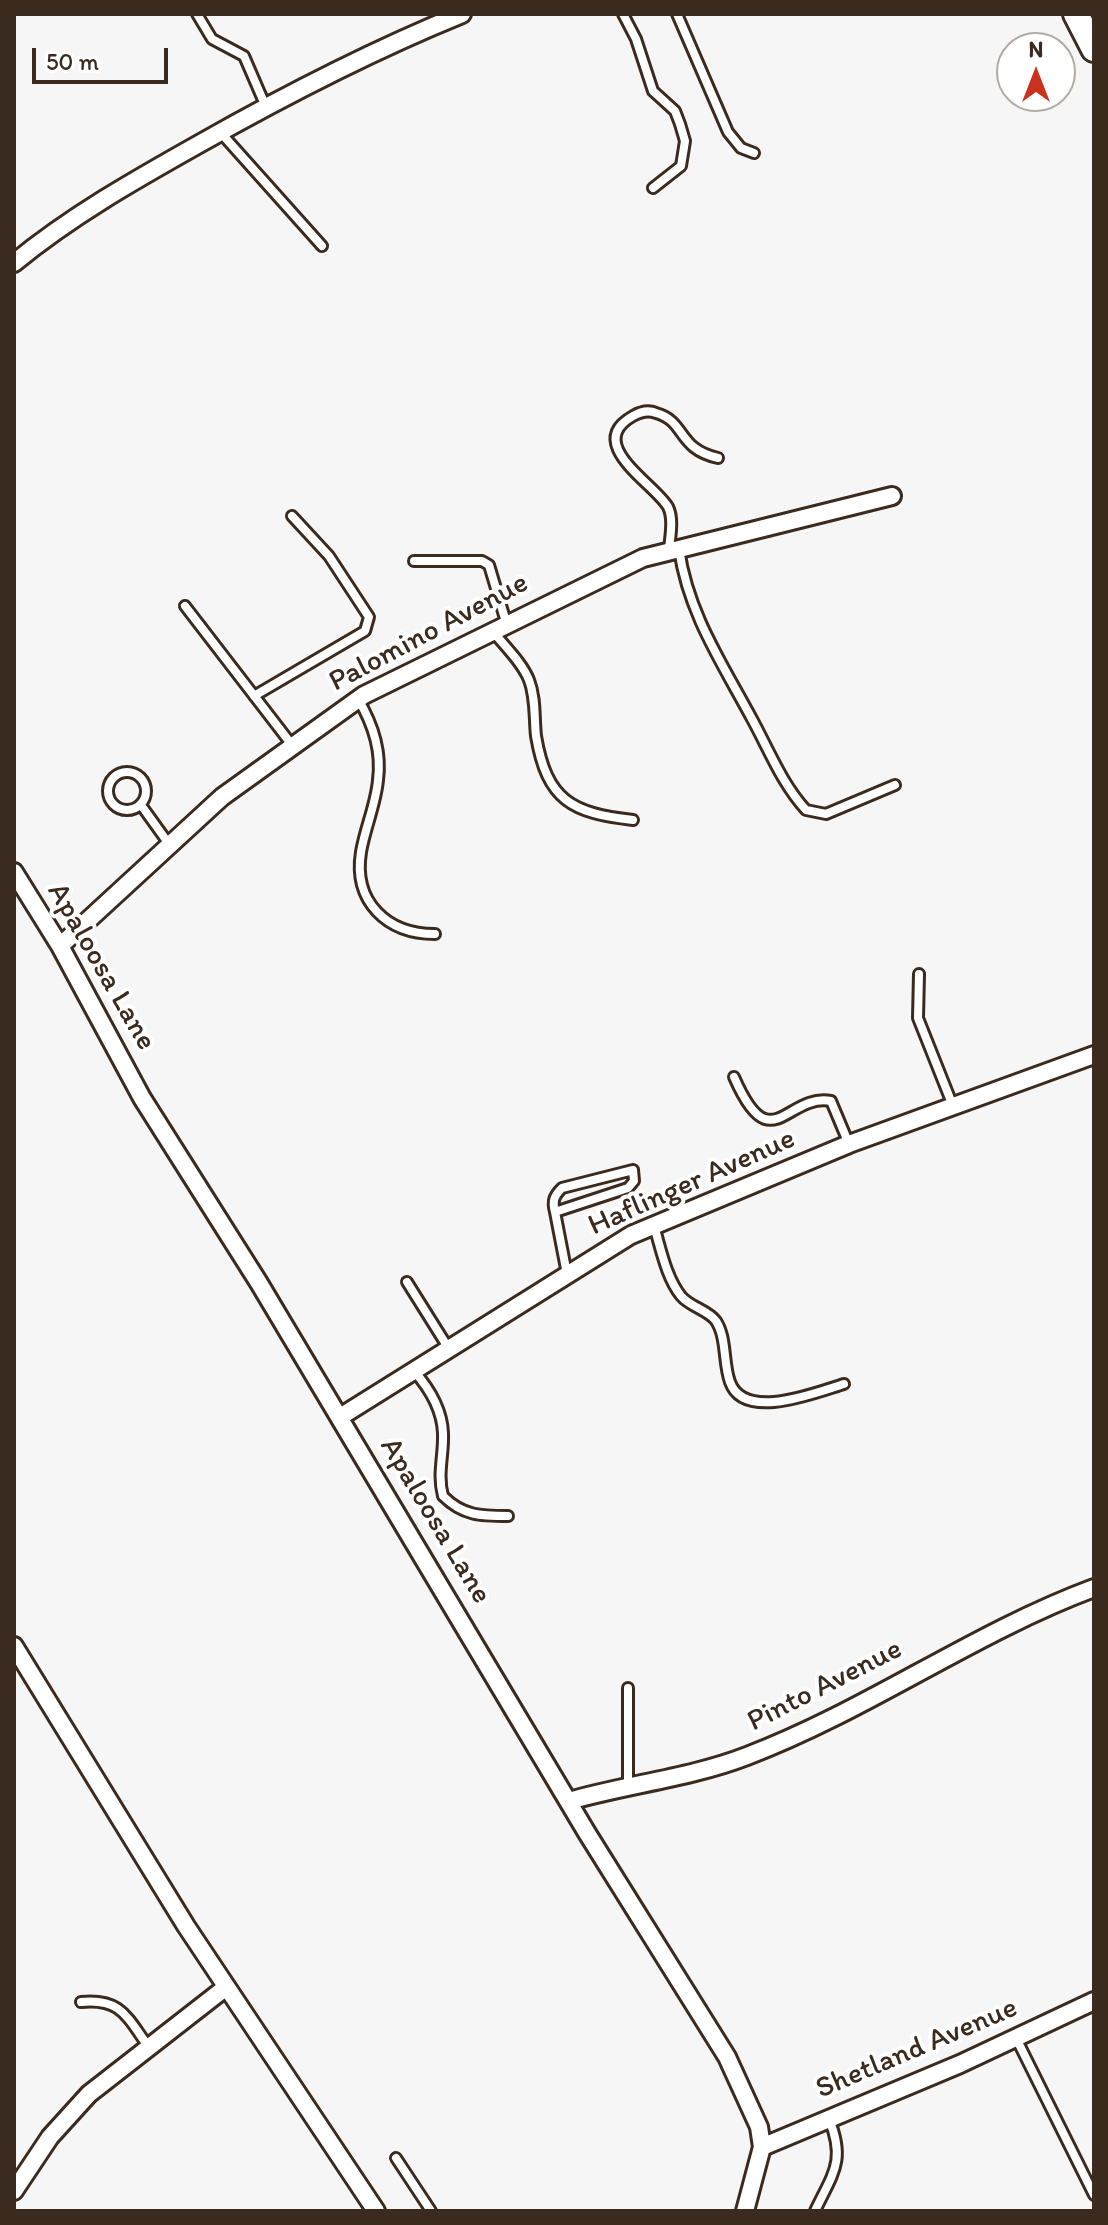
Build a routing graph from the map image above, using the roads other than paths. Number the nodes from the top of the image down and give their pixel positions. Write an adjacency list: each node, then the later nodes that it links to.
1 (197, 14): 7 (lane)
2 (462, 14): 7 (street)
3 (623, 14): 10 (lane)
4 (677, 14): 9 (lane)
5 (1076, 14): 6 (main road)
6 (1094, 49)
7 (266, 107): 8 (street)
8 (220, 132): 11 (lane); 12 (street)
9 (754, 153)
10 (653, 188)
11 (322, 246)
12 (14, 263)
13 (718, 458): 16 (lane)
14 (892, 496): 16 (street, Palomino Avenue)
15 (292, 516): 20 (lane)
16 (674, 549): 19 (street, Palomino Avenue); 23 (lane)
17 (414, 561): 19 (lane)
18 (185, 606): 20 (lane)
19 (499, 626): 21 (street, Palomino Avenue); 25 (lane)
20 (254, 696): 22 (lane)
21 (358, 699): 22 (street, Palomino Avenue); 28 (lane)
22 (292, 745): 26 (street, Palomino Avenue)
23 (895, 785)
24 (141, 805): 24 (lane); 26 (lane)
25 (633, 820)
26 (169, 844): 29 (street, Palomino Avenue)
27 (14, 872): 29 (street, Apaloosa Lane)
28 (435, 934)
29 (60, 946): 42 (street, Apaloosa Lane)
30 (919, 974): 33 (lane)
31 (1094, 1055): 33 (street, Haflinger Avenue)
32 (734, 1077): 34 (lane)
33 (953, 1106): 34 (street, Haflinger Avenue)
34 (849, 1144): 36 (street, Haflinger Avenue)
35 (555, 1212): 35 (lane); 37 (lane)
36 (653, 1226): 37 (street, Haflinger Avenue); 41 (lane)
37 (567, 1274): 39 (street, Haflinger Avenue)
38 (407, 1282): 39 (lane)
39 (449, 1349): 40 (street, Haflinger Avenue)
40 (414, 1371): 42 (street, Haflinger Avenue); 43 (lane)
41 (844, 1384)
42 (340, 1417): 48 (street, Apaloosa Lane)
43 (508, 1516)
44 (1094, 1588): 47 (street, Pinto Avenue)
45 (14, 1647): 49 (street)
46 (628, 1688): 47 (lane)
47 (628, 1786): 48 (street, Pinto Avenue)
48 (569, 1801): 55 (street, Apaloosa Lane)
49 (225, 1988): 53 (street); 59 (street)
50 (1094, 2001): 52 (street, Shetland Avenue)
51 (81, 2002): 53 (lane)
52 (1016, 2038): 54 (street, Shetland Avenue); 58 (lane)
53 (148, 2046): 57 (street)
54 (829, 2118): 55 (street, Shetland Avenue); 62 (lane)
55 (762, 2147): 61 (street)
56 (396, 2158): 60 (lane)
57 (14, 2191)
58 (1094, 2195)
59 (376, 2211)
60 (431, 2211)
61 (745, 2211)
62 (815, 2211)

